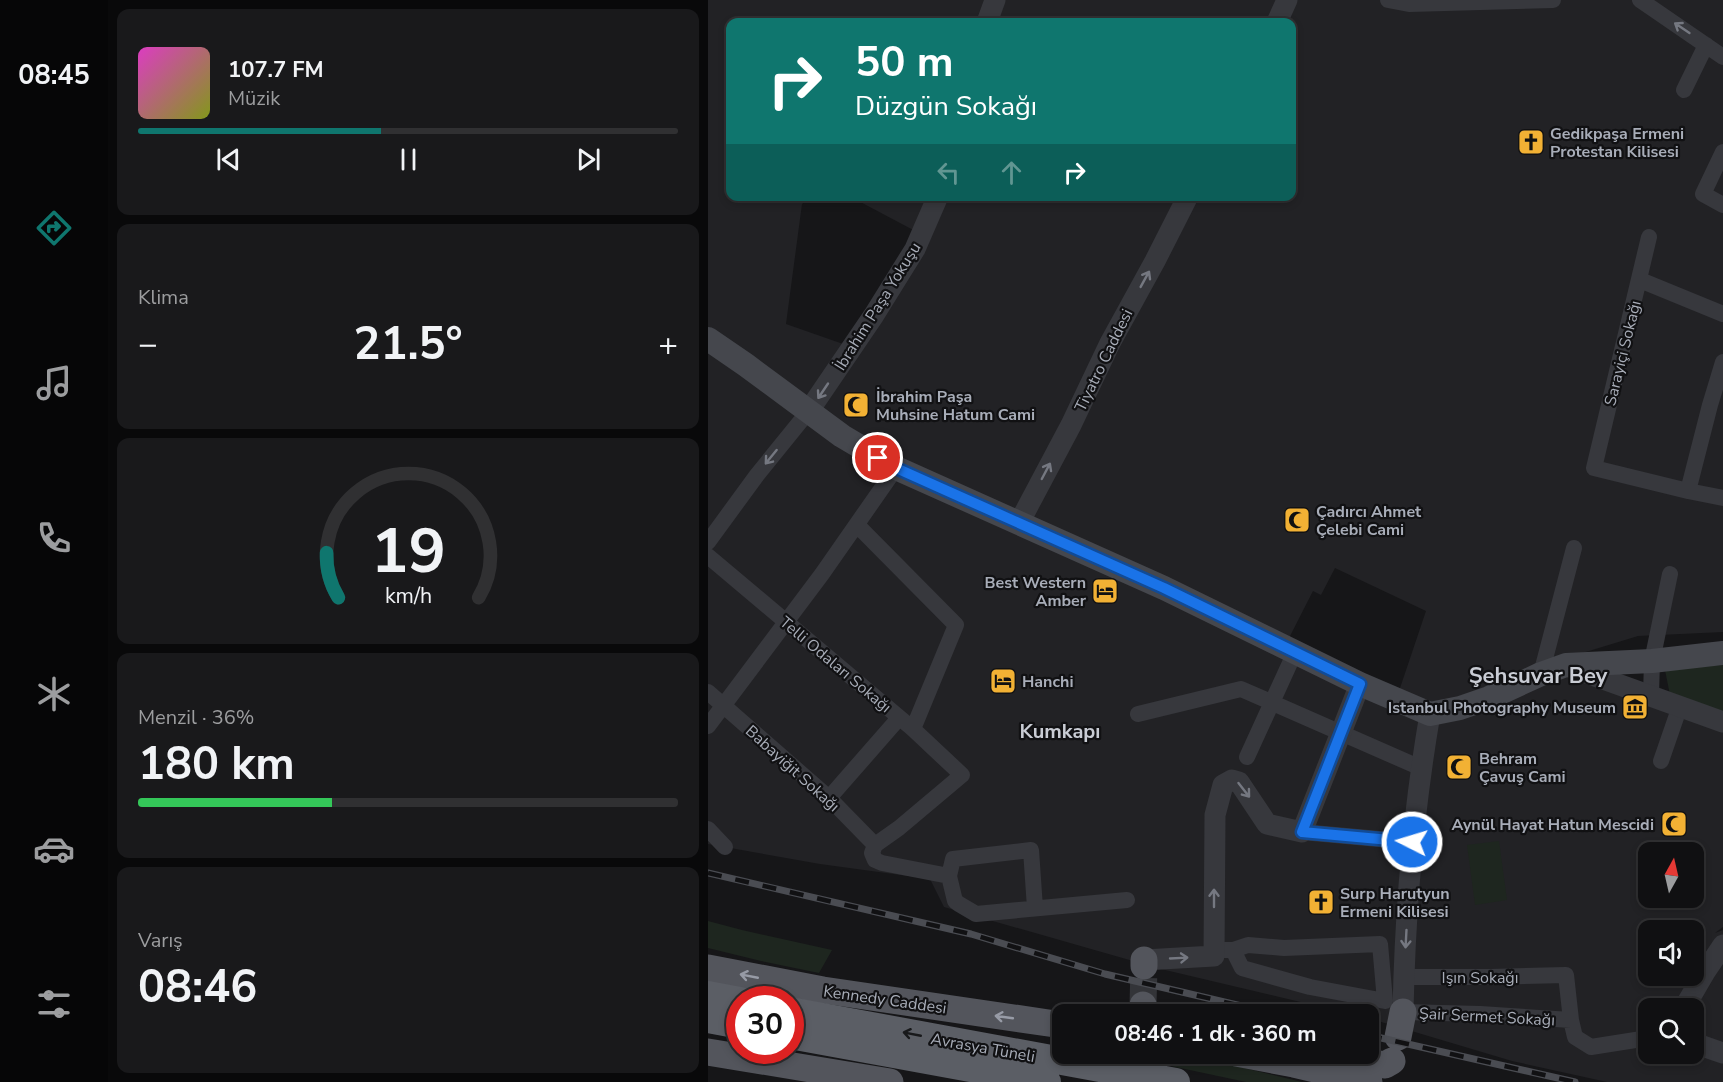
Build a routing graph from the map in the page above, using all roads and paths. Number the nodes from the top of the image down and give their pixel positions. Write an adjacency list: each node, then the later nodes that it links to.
1 (995, 0): 6 (street)
2 (1287, 0): 7 (street)
3 (1388, 0): 4 (street)
4 (1553, 0)
5 (1640, 0): 8 (street, one-way to 5)
6 (988, 18)
7 (1278, 18)
8 (1706, 45): 9 (street); 10 (street)
9 (1723, 57)
10 (1684, 90)
11 (1723, 152): 14 (street)
12 (936, 201): 20 (street, İbrahim Paşa Yokuşu, one-way to 20)
13 (1185, 201): 24 (street, Tiyatro Caddesi, one-way to 13)
14 (1723, 205)
15 (1649, 237): 16 (street, Sarayiçi Sokağı)
16 (1640, 280): 17 (street); 22 (street, Sarayiçi Sokağı)
17 (1723, 314)
18 (708, 339): 20 (main road)
19 (1723, 362): 22 (street)
20 (808, 412): 21 (main road); 26 (street, one-way to 26)
21 (896, 468): 24 (main road); 25 (street)
22 (1688, 491): 23 (street)
23 (1723, 498)
24 (1018, 523): 31 (main road)
25 (857, 525): 30 (street); 46 (street)
26 (708, 542)
27 (1574, 548): 34 (street)
28 (708, 556): 30 (street, Telli Odaları Sokağı)
29 (1670, 574): 33 (street)
30 (785, 621): 39 (street); 43 (street, Telli Odaları Sokağı)
31 (1295, 652): 35 (main road); 38 (street)
32 (1723, 653): 33 (main road)
33 (1652, 661): 34 (main road); 37 (street)
34 (1550, 668): 37 (street); 42 (main road)
35 (1360, 684): 42 (main road); 47 (street)
36 (708, 692): 39 (street, Babayiğit Sokağı)
37 (1651, 695): 40 (street)
38 (1272, 702): 41 (street); 47 (street); 48 (street)
39 (723, 706): 45 (street); 51 (street, Babayiğit Sokağı)
40 (1680, 706): 44 (street); 49 (street)
41 (1138, 714)
42 (1430, 714): 50 (street)
43 (899, 718): 46 (street, Telli Odaları Sokağı); 51 (street)
44 (1723, 722)
45 (708, 726)
46 (913, 729): 55 (street, Telli Odaları Sokağı)
47 (1341, 734): 50 (street); 53 (street)
48 (1247, 757)
49 (1661, 761)
50 (1421, 768): 54 (street)
51 (829, 798): 55 (street, Babayiğit Sokağı)
52 (708, 829): 56 (street)
53 (1302, 832): 54 (street); 61 (street, one-way to 53)
54 (1412, 842): 64 (street, one-way to 64)
55 (875, 845): 57 (street, Babayiğit Sokağı)
56 (725, 847)
57 (951, 867): 59 (street); 59 (street)
58 (1127, 900): 59 (street)
59 (1035, 908)
60 (1723, 945): 67 (street)
61 (1220, 952): 61 (street); 62 (street, one-way to 61)
62 (1144, 963)
63 (708, 968): 72 (main road, Kennedy Caddesi, one-way to 63)
64 (1404, 977): 70 (street, Işın Sokağı); 73 (street)
65 (708, 995): 66 (highway)
66 (726, 998)
67 (1690, 998)
68 (804, 1014): 83 (highway, Avrasya Tüneli, one-way to 68)
69 (708, 1019): 71 (highway)
70 (1570, 1020): 73 (street, Şair Sermet Sokağı); 75 (street)
71 (726, 1022)
72 (1052, 1024)
73 (1398, 1037): 80 (main road)
74 (804, 1038): 82 (highway)
75 (1638, 1040)
76 (1704, 1046): 78 (street)
77 (708, 1052): 81 (main road)
78 (1723, 1053)
79 (1304, 1064): 84 (main road)
80 (1379, 1064)
81 (890, 1082)
82 (1047, 1082)
83 (1176, 1082)
84 (1369, 1082)

